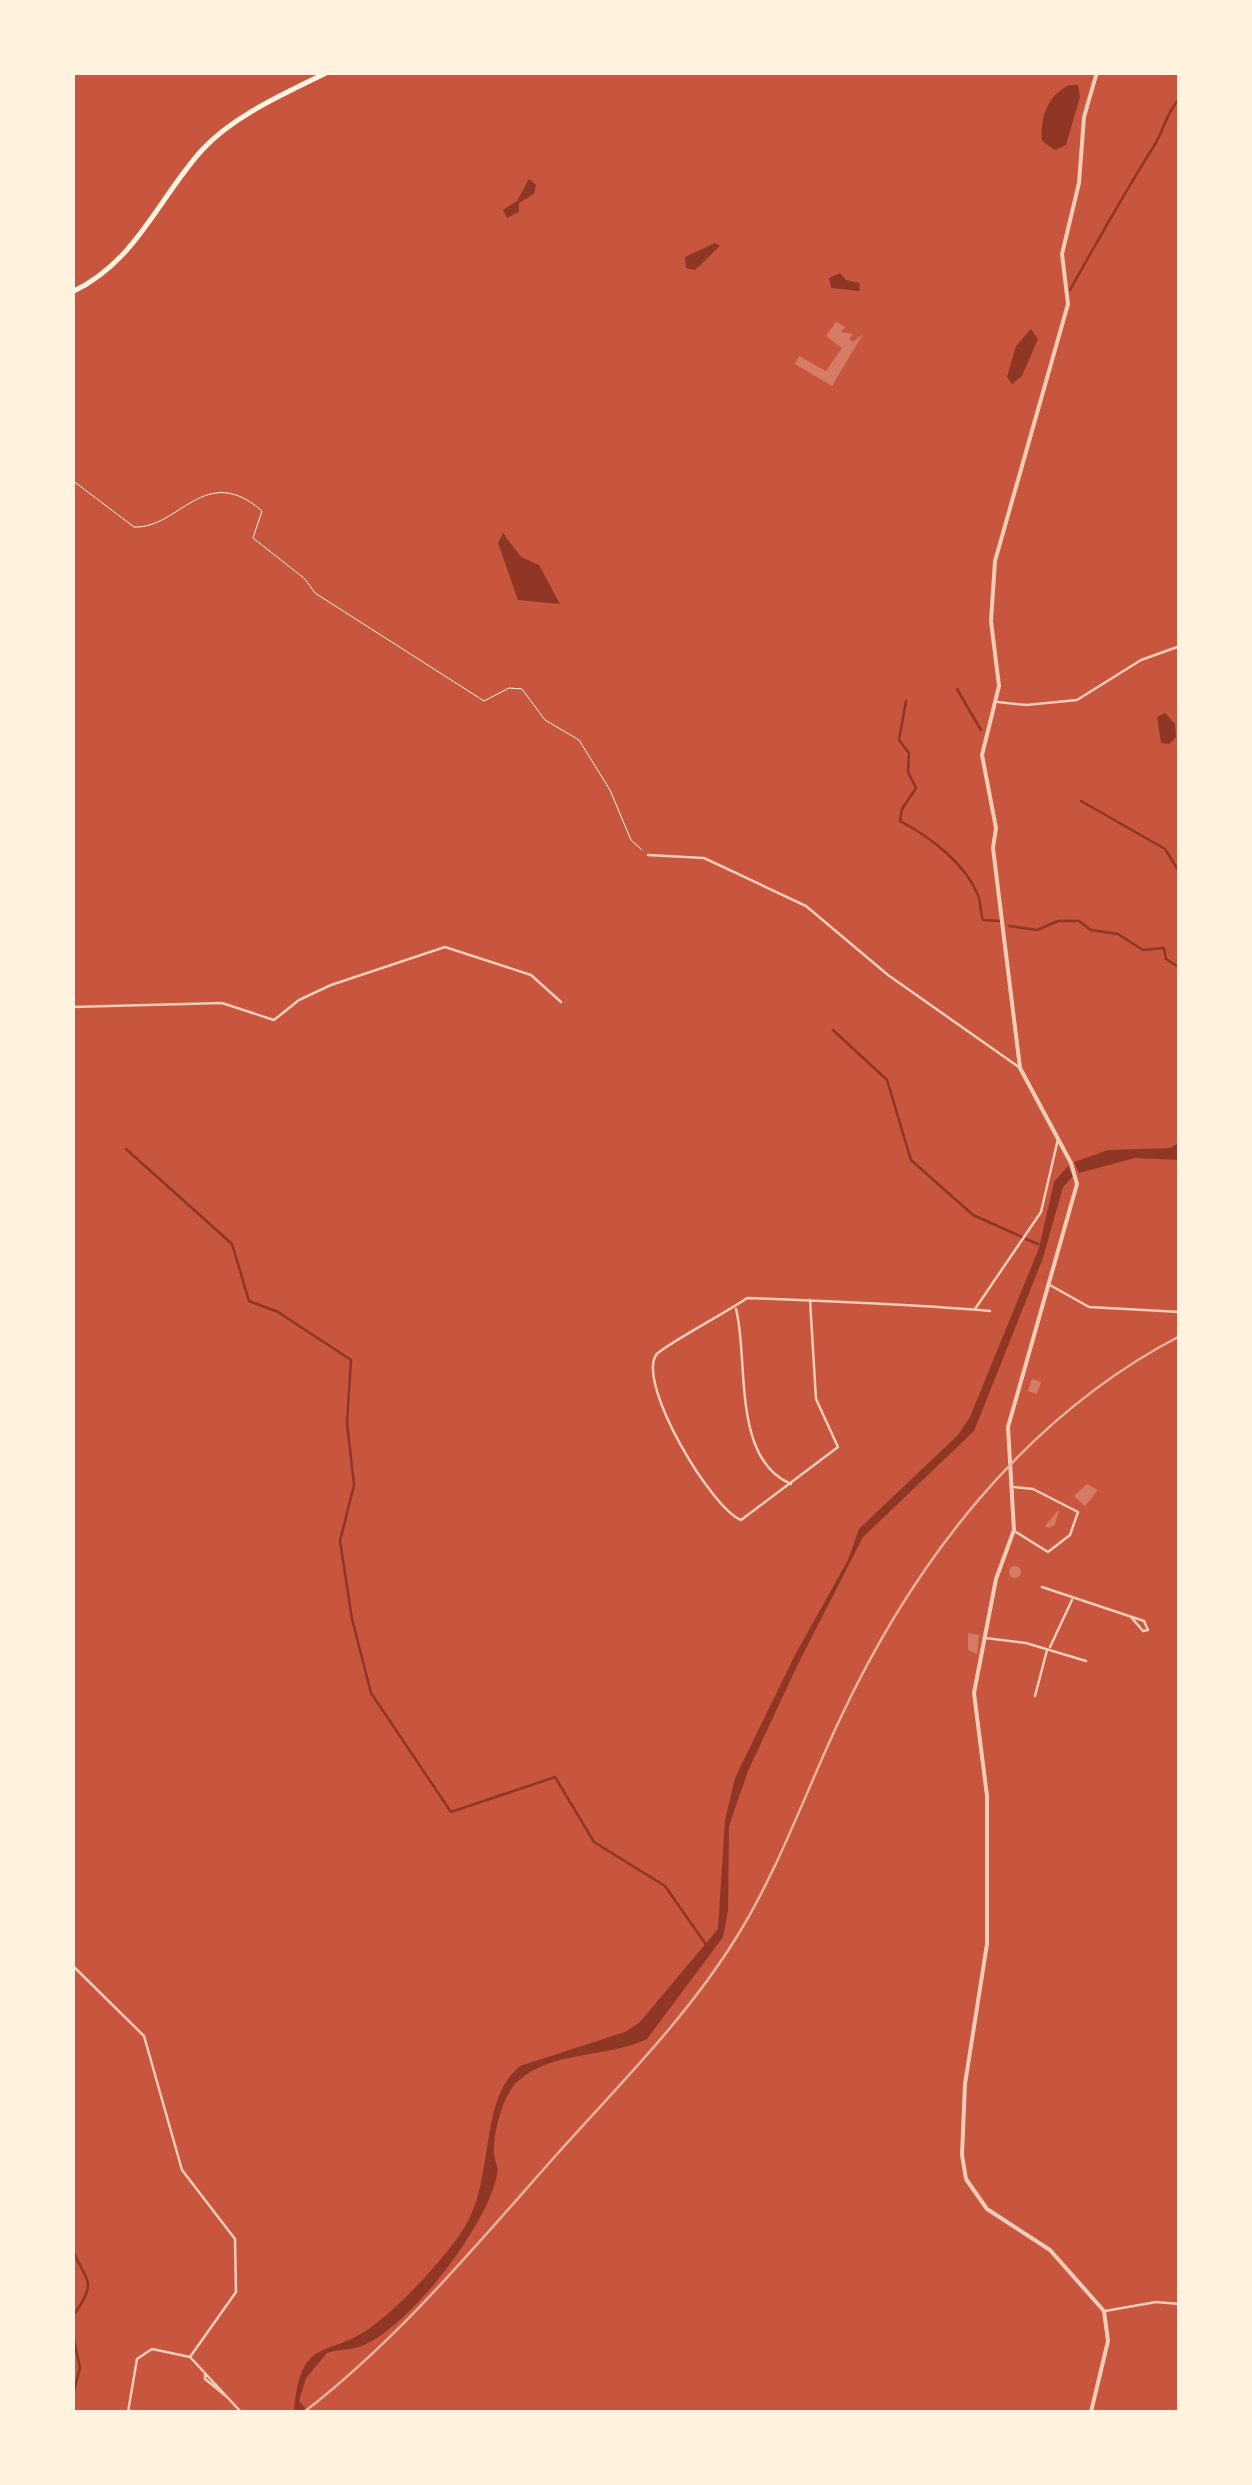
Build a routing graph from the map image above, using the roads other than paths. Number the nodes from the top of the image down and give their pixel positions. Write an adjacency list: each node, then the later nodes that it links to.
1 (328, 72): 3 (main road)
2 (1097, 72): 5 (street)
3 (72, 292)
4 (1180, 646): 5 (street)
5 (997, 701): 9 (street)
6 (648, 856): 9 (street)
7 (561, 1002): 8 (street)
8 (72, 1006)
9 (1020, 1068): 10 (street)
10 (1058, 1139): 11 (street); 14 (street)
11 (1048, 1284): 16 (street); 18 (street)
12 (810, 1300): 13 (street); 14 (street); 17 (street)
13 (736, 1308): 17 (street); 17 (street)
14 (974, 1310): 15 (street)
15 (990, 1312)
16 (1180, 1312)
17 (792, 1484)
18 (1012, 1486): 19 (street); 19 (street)
19 (1014, 1530): 23 (street)
20 (1042, 1586): 21 (street)
21 (1073, 1600): 22 (street); 24 (street)
22 (1131, 1617)
23 (984, 1638): 24 (street); 29 (street)
24 (1048, 1648): 25 (street); 26 (street)
25 (1086, 1661)
26 (1035, 1696)
27 (72, 1964): 30 (street)
28 (1180, 2304): 29 (street)
29 (1104, 2311): 33 (street)
30 (190, 2356): 31 (street); 32 (street)
31 (128, 2412)
32 (241, 2412)
33 (1091, 2412)

